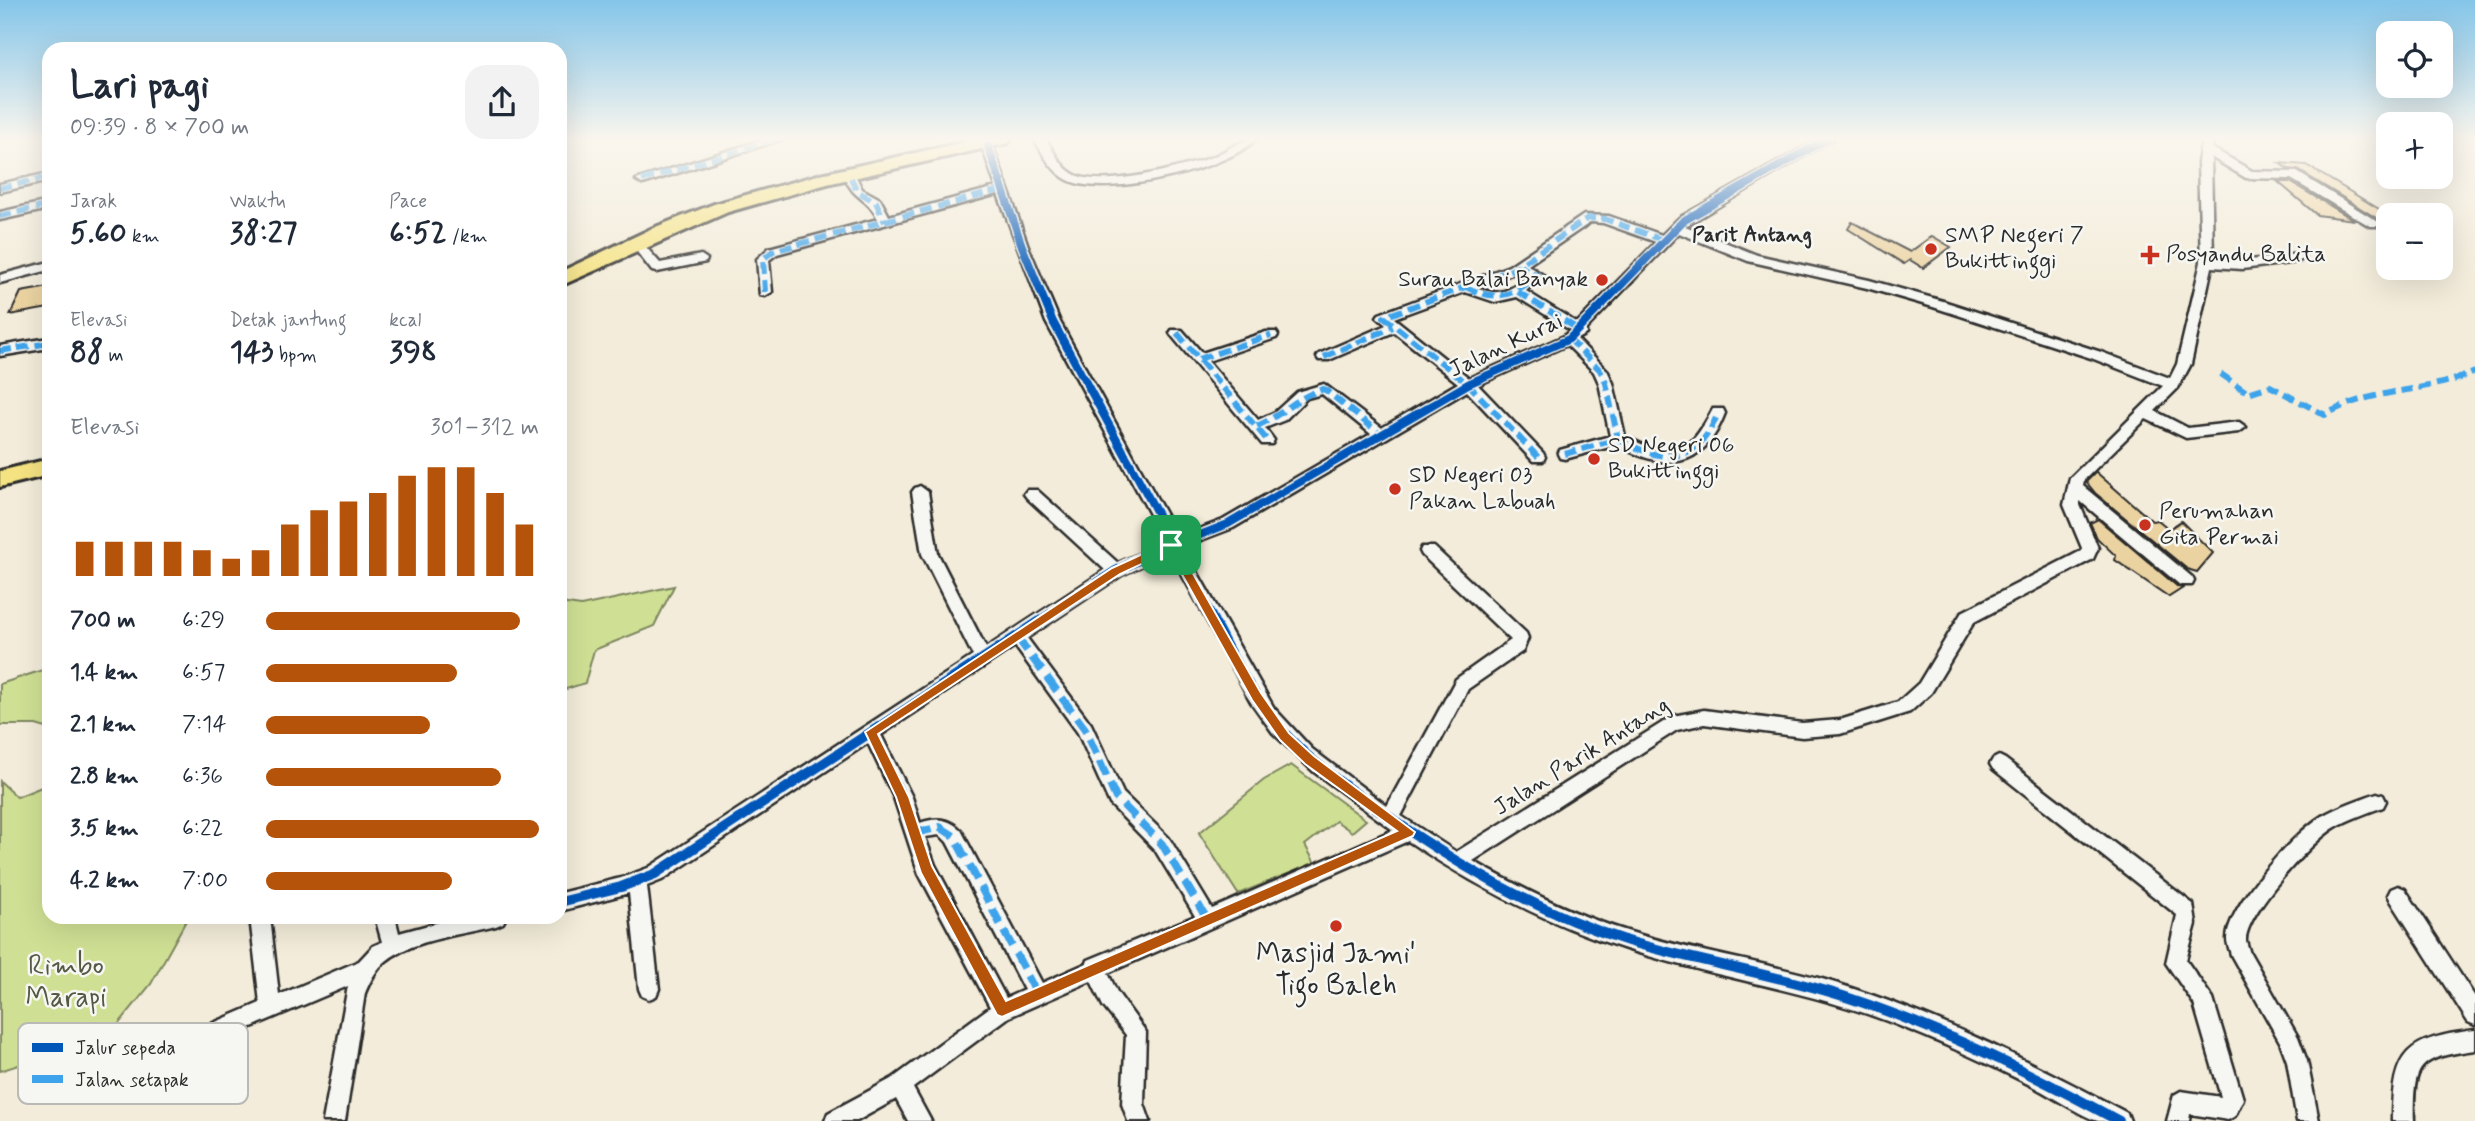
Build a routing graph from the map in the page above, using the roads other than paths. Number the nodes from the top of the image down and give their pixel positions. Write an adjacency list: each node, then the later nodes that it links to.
1 (749, 191): 22 (highway)
2 (781, 191): 22 (highway)
3 (801, 191): 16 (highway)
4 (859, 191): 12 (street)
5 (999, 191): 12 (street)
6 (1004, 191): 53 (street)
7 (1737, 191): 14 (street, Jalan Kurai)
8 (2205, 191): 19 (street)
9 (2321, 191): 13 (street)
10 (42, 207): 11 (street)
11 (0, 216)
12 (885, 222): 25 (street)
13 (2374, 223)
14 (1676, 227): 15 (street, Jalan Kurai); 36 (street)
15 (1663, 240): 20 (street); 30 (street, Jalan Kurai)
16 (640, 248): 18 (street); 22 (highway)
17 (2298, 258): 19 (street)
18 (701, 259)
19 (2207, 262): 36 (street)
20 (1520, 266): 24 (street); 26 (street)
21 (42, 268): 23 (street)
22 (567, 274)
23 (0, 279)
24 (1466, 287): 26 (street); 27 (street)
25 (765, 292)
26 (1518, 292): 30 (street)
27 (1393, 327): 33 (street); 35 (street)
28 (1177, 333): 34 (street)
29 (1271, 335): 34 (street)
30 (1575, 335): 35 (street, Jalan Kurai); 42 (street)
31 (42, 344): 32 (street)
32 (0, 351)
33 (1324, 357)
34 (1199, 359): 39 (street)
35 (1468, 384): 41 (street, Jalan Kurai); 45 (street)
36 (2173, 385): 37 (street)
37 (2144, 412): 40 (street); 50 (street)
38 (1718, 413): 42 (street)
39 (1257, 426): 41 (street); 43 (street)
40 (2239, 427)
41 (1379, 433): 53 (street, Jalan Kurai)
42 (1618, 439): 44 (street)
43 (1267, 440)
44 (1565, 454)
45 (1538, 457)
46 (42, 458): 47 (highway)
47 (0, 468)
48 (42, 469): 49 (highway)
49 (0, 479)
50 (2074, 487): 56 (street); 65 (street, Jalan Parik Antang)
51 (920, 492): 58 (street)
52 (1032, 494): 55 (street)
53 (1171, 545): 55 (street, Jalan Kurai); 62 (street)
54 (1429, 551): 62 (street)
55 (1116, 571): 57 (street, Jalan Kurai)
56 (2186, 581)
57 (1017, 636): 58 (street, Jalan Kurai); 69 (street)
58 (983, 659): 59 (street, Jalan Kurai)
59 (871, 732): 64 (street); 66 (street, Jalan Kurai)
60 (1999, 764): 89 (street)
61 (2377, 801): 90 (street)
62 (1390, 819): 63 (street)
63 (1409, 832): 65 (street); 69 (street)
64 (915, 833): 77 (street); 79 (street)
65 (1456, 862): 88 (street)
66 (637, 882): 68 (street, Jalan Kurai); 76 (street)
67 (2398, 895): 80 (street)
68 (567, 900)
69 (1207, 919): 74 (street)
70 (261, 924): 78 (street)
71 (387, 924): 73 (street)
72 (467, 924): 73 (street)
73 (392, 945): 75 (street)
74 (1095, 967): 77 (street); 87 (street)
75 (366, 968): 78 (street); 84 (street)
76 (649, 989)
77 (1037, 994): 79 (street)
78 (270, 1007): 81 (street)
79 (1002, 1010): 83 (street)
80 (2475, 1015)
81 (234, 1023)
82 (2475, 1040): 91 (street)
83 (900, 1085): 85 (street); 86 (street)
84 (334, 1121)
85 (836, 1121)
86 (920, 1121)
87 (1139, 1121)
88 (2119, 1121)
89 (2178, 1121)
90 (2308, 1121)
91 (2403, 1121)

